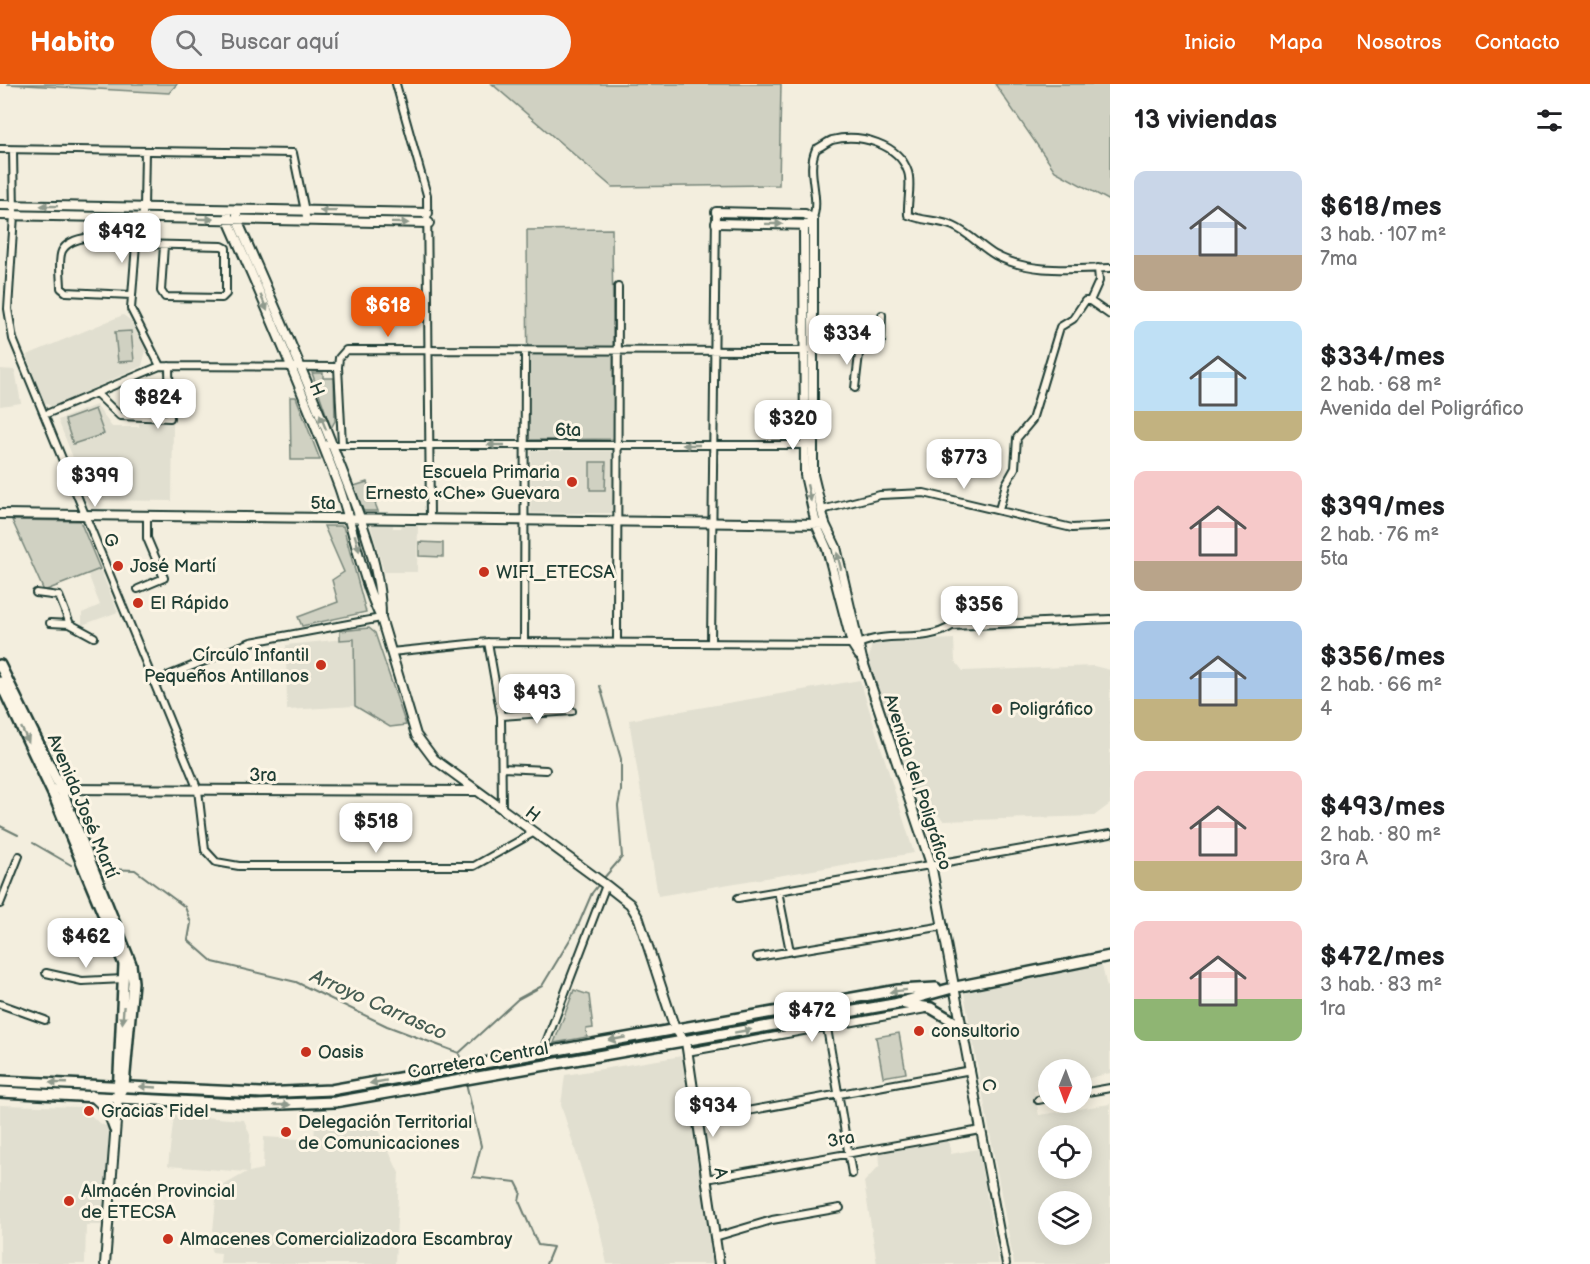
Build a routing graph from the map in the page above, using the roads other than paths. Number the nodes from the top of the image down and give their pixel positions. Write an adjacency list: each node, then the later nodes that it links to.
1 (396, 84): 11 (street)
2 (0, 149): 3 (street)
3 (13, 150): 4 (street); 6 (street, G)
4 (145, 151): 7 (street); 9 (street)
5 (0, 205): 6 (street)
6 (14, 205): 7 (street, one-way to 6); 13 (street, G)
7 (144, 208): 8 (street); 14 (street)
8 (233, 210): 9 (street); 15 (street, H)
9 (305, 211): 11 (street, one-way to 9); 16 (street)
10 (716, 212): 18 (street); 19 (street)
11 (429, 213): 17 (street)
12 (0, 215): 13 (street)
13 (14, 215): 14 (street); 42 (street, G)
14 (142, 218): 15 (street, one-way to 15); 20 (street)
15 (233, 220): 16 (street); 37 (street, H, one-way to 37); 38 (street, H)
16 (307, 221): 17 (street, one-way to 17)
17 (429, 223): 31 (street)
18 (716, 223): 19 (street, one-way to 19); 34 (street)
19 (810, 223): 23 (street); 30 (street, Avenida del Poligráfico)
20 (137, 241): 21 (street); 25 (street); 25 (street)
21 (164, 245): 21 (street)
22 (1110, 267): 23 (street)
23 (1098, 268): 26 (street)
24 (618, 287): 33 (street)
25 (132, 295): 35 (street)
26 (1090, 301): 28 (street); 52 (street)
27 (882, 315): 29 (street)
28 (1110, 315)
29 (860, 346): 30 (street); 40 (street)
30 (809, 350): 34 (street); 50 (street, Avenida del Poligráfico)
31 (430, 351): 32 (street); 39 (street); 46 (street)
32 (525, 351): 33 (street); 47 (street)
33 (618, 351): 34 (street); 48 (street)
34 (714, 351): 49 (street)
35 (160, 366): 36 (street); 41 (street)
36 (169, 366): 37 (street); 41 (street)
37 (292, 367): 38 (street); 44 (street, H)
38 (302, 367): 39 (street); 45 (street, H, one-way to 38)
39 (338, 367): 43 (street)
40 (855, 388)
41 (96, 393): 42 (street)
42 (44, 415): 54 (street, G)
43 (342, 444): 45 (street, 6ta); 46 (street, 6ta)
44 (323, 445): 45 (street, 6ta); 56 (street, H)
45 (332, 445): 57 (street, H)
46 (430, 445): 47 (street, 6ta, one-way to 46); 58 (street)
47 (525, 445): 48 (street, 6ta); 59 (street)
48 (618, 445): 49 (street, 6ta, one-way to 48); 60 (street)
49 (713, 445): 50 (street, 6ta); 61 (street)
50 (809, 445): 51 (street, Avenida del Poligráfico); 62 (street, Avenida del Poligráfico, one-way to 62)
51 (822, 510): 52 (street); 63 (street, Avenida del Poligráfico)
52 (999, 510): 64 (street)
53 (0, 514): 54 (street, 5ta)
54 (84, 515): 55 (street, 5ta); 80 (street, G)
55 (147, 516): 56 (street, 5ta); 65 (street)
56 (350, 518): 57 (street, 5ta); 67 (street, H, one-way to 67)
57 (360, 518): 58 (street, 5ta); 67 (street, H)
58 (430, 519): 59 (street, 5ta)
59 (525, 520): 60 (street, 5ta); 73 (street)
60 (618, 521): 61 (street, 5ta); 74 (street)
61 (712, 522): 62 (street, 5ta); 75 (street)
62 (816, 524): 63 (street, 5ta); 76 (street, Avenida del Poligráfico)
63 (825, 524): 76 (street, Avenida del Poligráfico, one-way to 63)
64 (1110, 526)
65 (138, 589)
66 (36, 593): 70 (street)
67 (381, 618): 77 (street, H); 80 (street)
68 (1110, 619): 76 (street)
69 (50, 623): 70 (street)
70 (70, 624): 71 (street)
71 (94, 637)
72 (488, 642): 73 (street); 77 (street); 82 (street)
73 (524, 642): 74 (street)
74 (617, 642): 75 (street)
75 (711, 643): 76 (street)
76 (856, 644): 92 (street, Avenida del Poligráfico)
77 (391, 652): 87 (street, H)
78 (0, 665): 85 (main road, Avenida José Martí)
79 (0, 682): 85 (main road, Avenida José Martí, one-way to 85)
80 (153, 682): 86 (street, G)
81 (572, 711): 82 (street)
82 (501, 716): 83 (street)
83 (502, 768): 84 (street); 88 (street)
84 (546, 770)
85 (56, 789): 86 (street, 3ra); 102 (main road, Avenida José Martí); 115 (main road, Avenida José Martí)
86 (198, 790): 87 (street, 3ra); 89 (street, G)
87 (475, 791): 88 (street, H)
88 (502, 808): 89 (street, H)
89 (533, 833): 93 (street, H)
90 (1110, 834): 92 (street)
91 (19, 856): 96 (street)
92 (932, 864): 94 (street); 97 (street, Avenida del Poligráfico)
93 (606, 885): 110 (street, H); 112 (street)
94 (778, 891): 95 (street); 98 (street)
95 (738, 898)
96 (0, 903)
97 (944, 926): 98 (street); 103 (street, Avenida del Poligráfico)
98 (790, 951): 100 (street)
99 (1110, 956): 103 (main road, Carretera Central)
100 (757, 957)
101 (46, 973): 102 (street)
102 (125, 979): 115 (main road, Avenida José Martí, one-way to 115)
103 (956, 987): 105 (main road, Carretera Central); 108 (street, C); 110 (main road, Carretera Central, one-way to 110)
104 (0, 1004): 107 (street)
105 (894, 1004): 106 (main road); 111 (main road, Carretera Central, one-way to 105)
106 (932, 1008): 108 (main road); 109 (street)
107 (45, 1020)
108 (963, 1027): 113 (street, C)
109 (826, 1028): 111 (street); 120 (street)
110 (675, 1029): 111 (street); 112 (main road, Carretera Central, one-way to 112)
111 (687, 1047): 123 (main road, Carretera Central, one-way to 111); 124 (street, A)
112 (542, 1053): 119 (main road, Carretera Central, one-way to 119)
113 (971, 1070): 120 (street); 125 (street, C)
114 (0, 1081): 115 (main road, Carretera Central, one-way to 114)
115 (120, 1085): 119 (main road, Carretera Central, one-way to 115); 122 (main road, Avenida José Martí)
116 (1110, 1088): 117 (street)
117 (1092, 1091)
118 (0, 1092): 121 (main road, Carretera Central)
119 (261, 1093): 123 (main road)
120 (838, 1094): 124 (street); 127 (street)
121 (89, 1095): 122 (main road, Carretera Central); 126 (street)
122 (118, 1096): 123 (main road, Carretera Central); 126 (street)
123 (256, 1105)
124 (698, 1120): 129 (street, A)
125 (981, 1130): 127 (street, 3ra); 130 (street, C)
126 (115, 1133): 133 (street)
127 (849, 1153): 128 (street); 129 (street, 3ra)
128 (852, 1174)
129 (706, 1179): 132 (street, A)
130 (992, 1188): 135 (street)
131 (840, 1208): 132 (street)
132 (715, 1237): 134 (street, A)
133 (105, 1264)
134 (719, 1264)
135 (1006, 1264)

